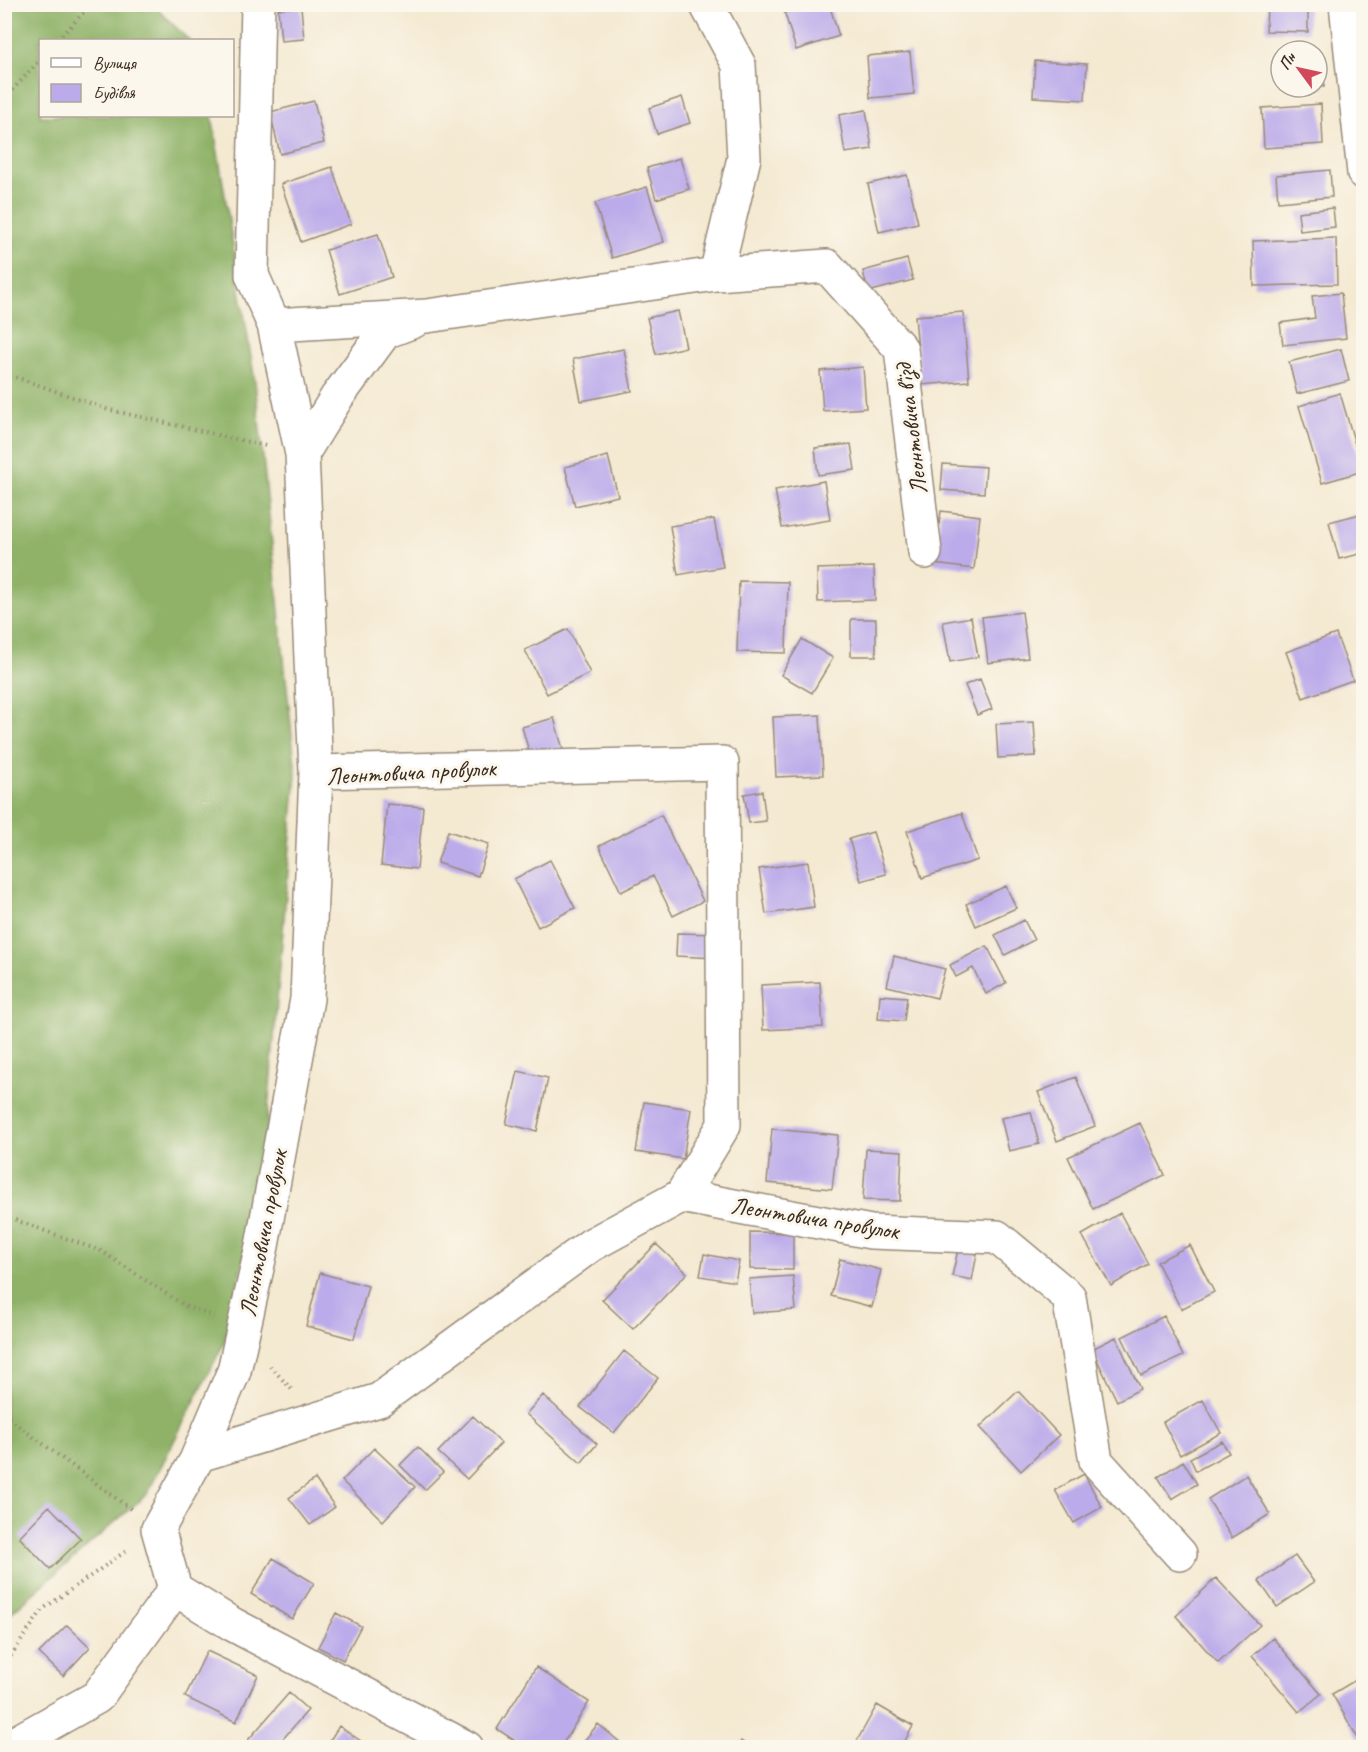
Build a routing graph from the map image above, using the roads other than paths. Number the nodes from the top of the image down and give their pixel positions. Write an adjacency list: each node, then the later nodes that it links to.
1 (258, 4): 7 (street)
2 (706, 4): 5 (street)
3 (1346, 4): 4 (street)
4 (1364, 173)
5 (716, 274): 6 (street, Леонтовича в'їзд); 9 (street, Леонтовича в'їзд)
6 (427, 316): 7 (street); 8 (street)
7 (274, 325): 8 (street)
8 (302, 454): 10 (street)
9 (925, 552)
10 (316, 772): 11 (street, Леонтовича провулок); 12 (street, Леонтовича провулок)
11 (681, 1196): 12 (street); 13 (street, Леонтовича провулок)
12 (197, 1458): 14 (street, Леонтовича провулок)
13 (1180, 1554)
14 (175, 1589): 16 (street); 17 (street)
15 (4, 1744): 16 (street)
16 (8, 1747)
17 (467, 1748)

